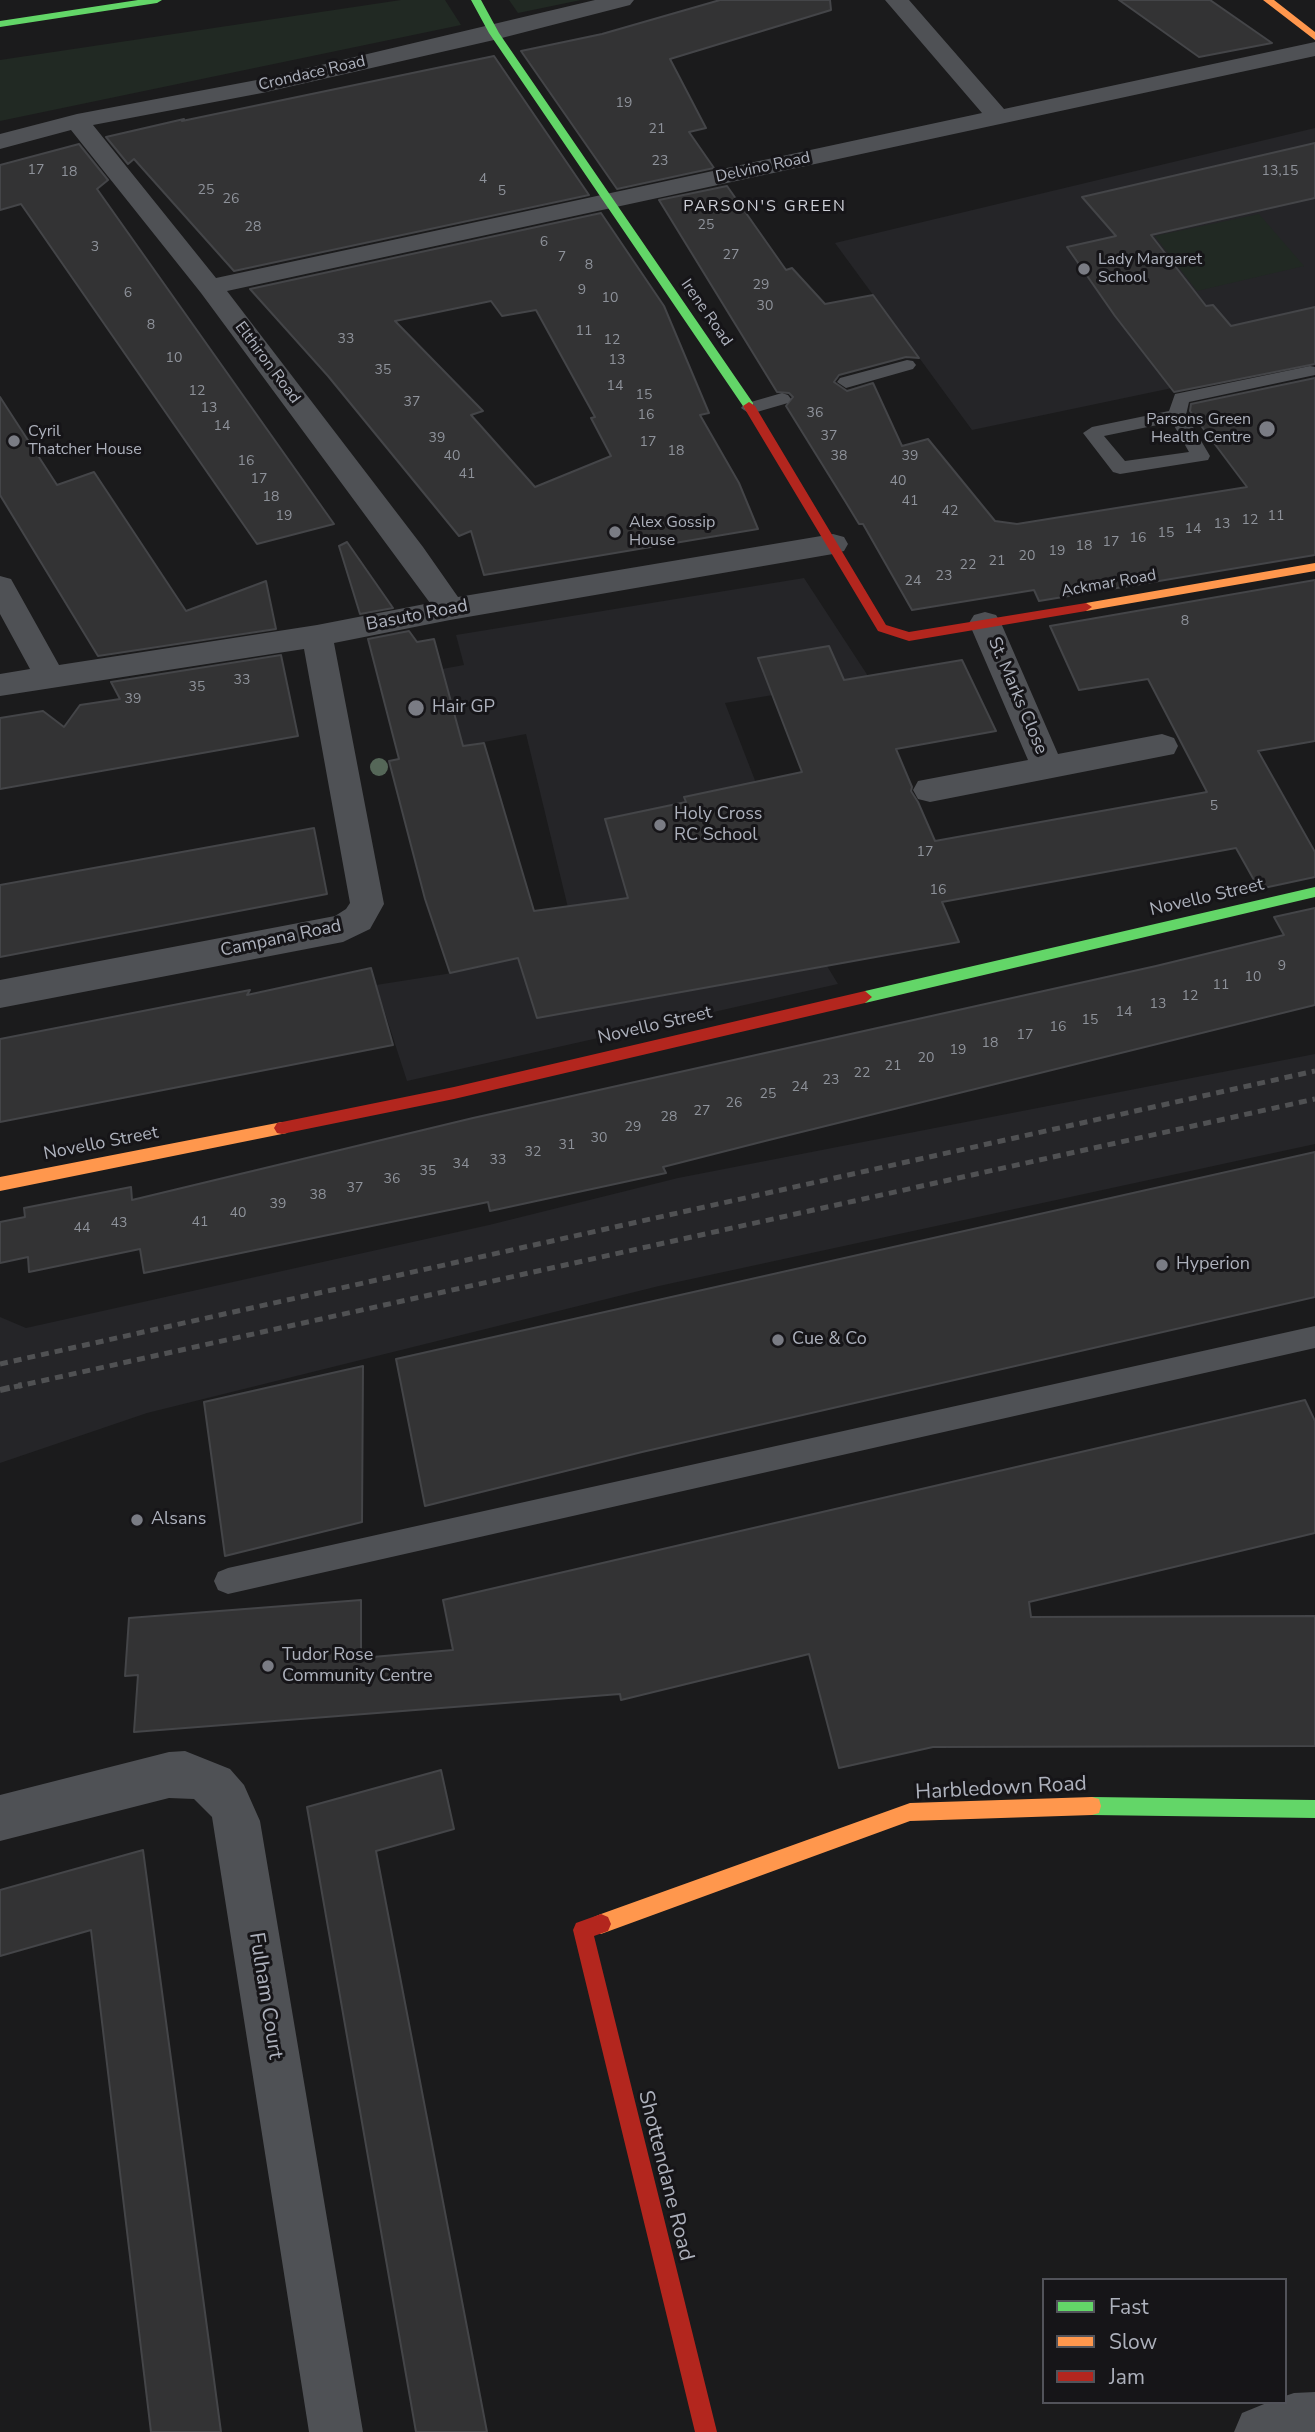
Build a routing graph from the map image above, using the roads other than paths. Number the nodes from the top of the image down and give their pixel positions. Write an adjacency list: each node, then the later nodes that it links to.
1 (157, 0): 6 (street)
2 (476, 0): 7 (street, Irene Road)
3 (622, 0): 7 (street, Crondace Road)
4 (897, 0): 10 (street)
5 (1268, 0): 8 (street)
6 (0, 24)
7 (494, 33): 11 (street, Crondace Road); 13 (street, Irene Road)
8 (1315, 37)
9 (1315, 49): 10 (street, Delvino Road)
10 (997, 116): 13 (street, Delvino Road)
11 (77, 121): 12 (street, Crondace Road); 14 (street, Elthiron Road)
12 (0, 142)
13 (608, 202): 14 (street, Delvino Road); 19 (street, Irene Road)
14 (210, 287): 24 (street, Elthiron Road)
15 (907, 365): 17 (lane)
16 (1310, 371): 20 (lane)
17 (846, 382)
18 (782, 399): 19 (lane)
19 (750, 408): 21 (street, Irene Road)
20 (1177, 415): 20 (lane)
21 (833, 544): 24 (street, Basuto Road); 27 (street, Irene Road)
22 (1315, 567): 25 (street, Ackmar Road)
23 (0, 586): 28 (street)
24 (450, 609): 26 (street, Basuto Road)
25 (985, 623): 27 (street, Ackmar Road); 31 (street, St. Marks Close)
26 (317, 636): 28 (street, Basuto Road); 34 (street, Campana Road)
27 (909, 637)
28 (50, 676): 29 (street, Basuto Road)
29 (0, 685)
30 (1162, 747): 31 (street, St. Marks Close)
31 (1048, 768): 32 (street, St. Marks Close)
32 (930, 790)
33 (1315, 892): 35 (street, Novello Street)
34 (0, 994)
35 (0, 1184)
36 (1315, 1337): 37 (lane)
37 (228, 1581)
38 (1315, 1809): 40 (street, Harbledown Road)
39 (0, 1818): 42 (street, Fulham Court)
40 (583, 1930): 43 (street, Shottendane Road)
41 (1315, 2419): 44 (street)
42 (336, 2432)
43 (706, 2432)
44 (1261, 2432)

